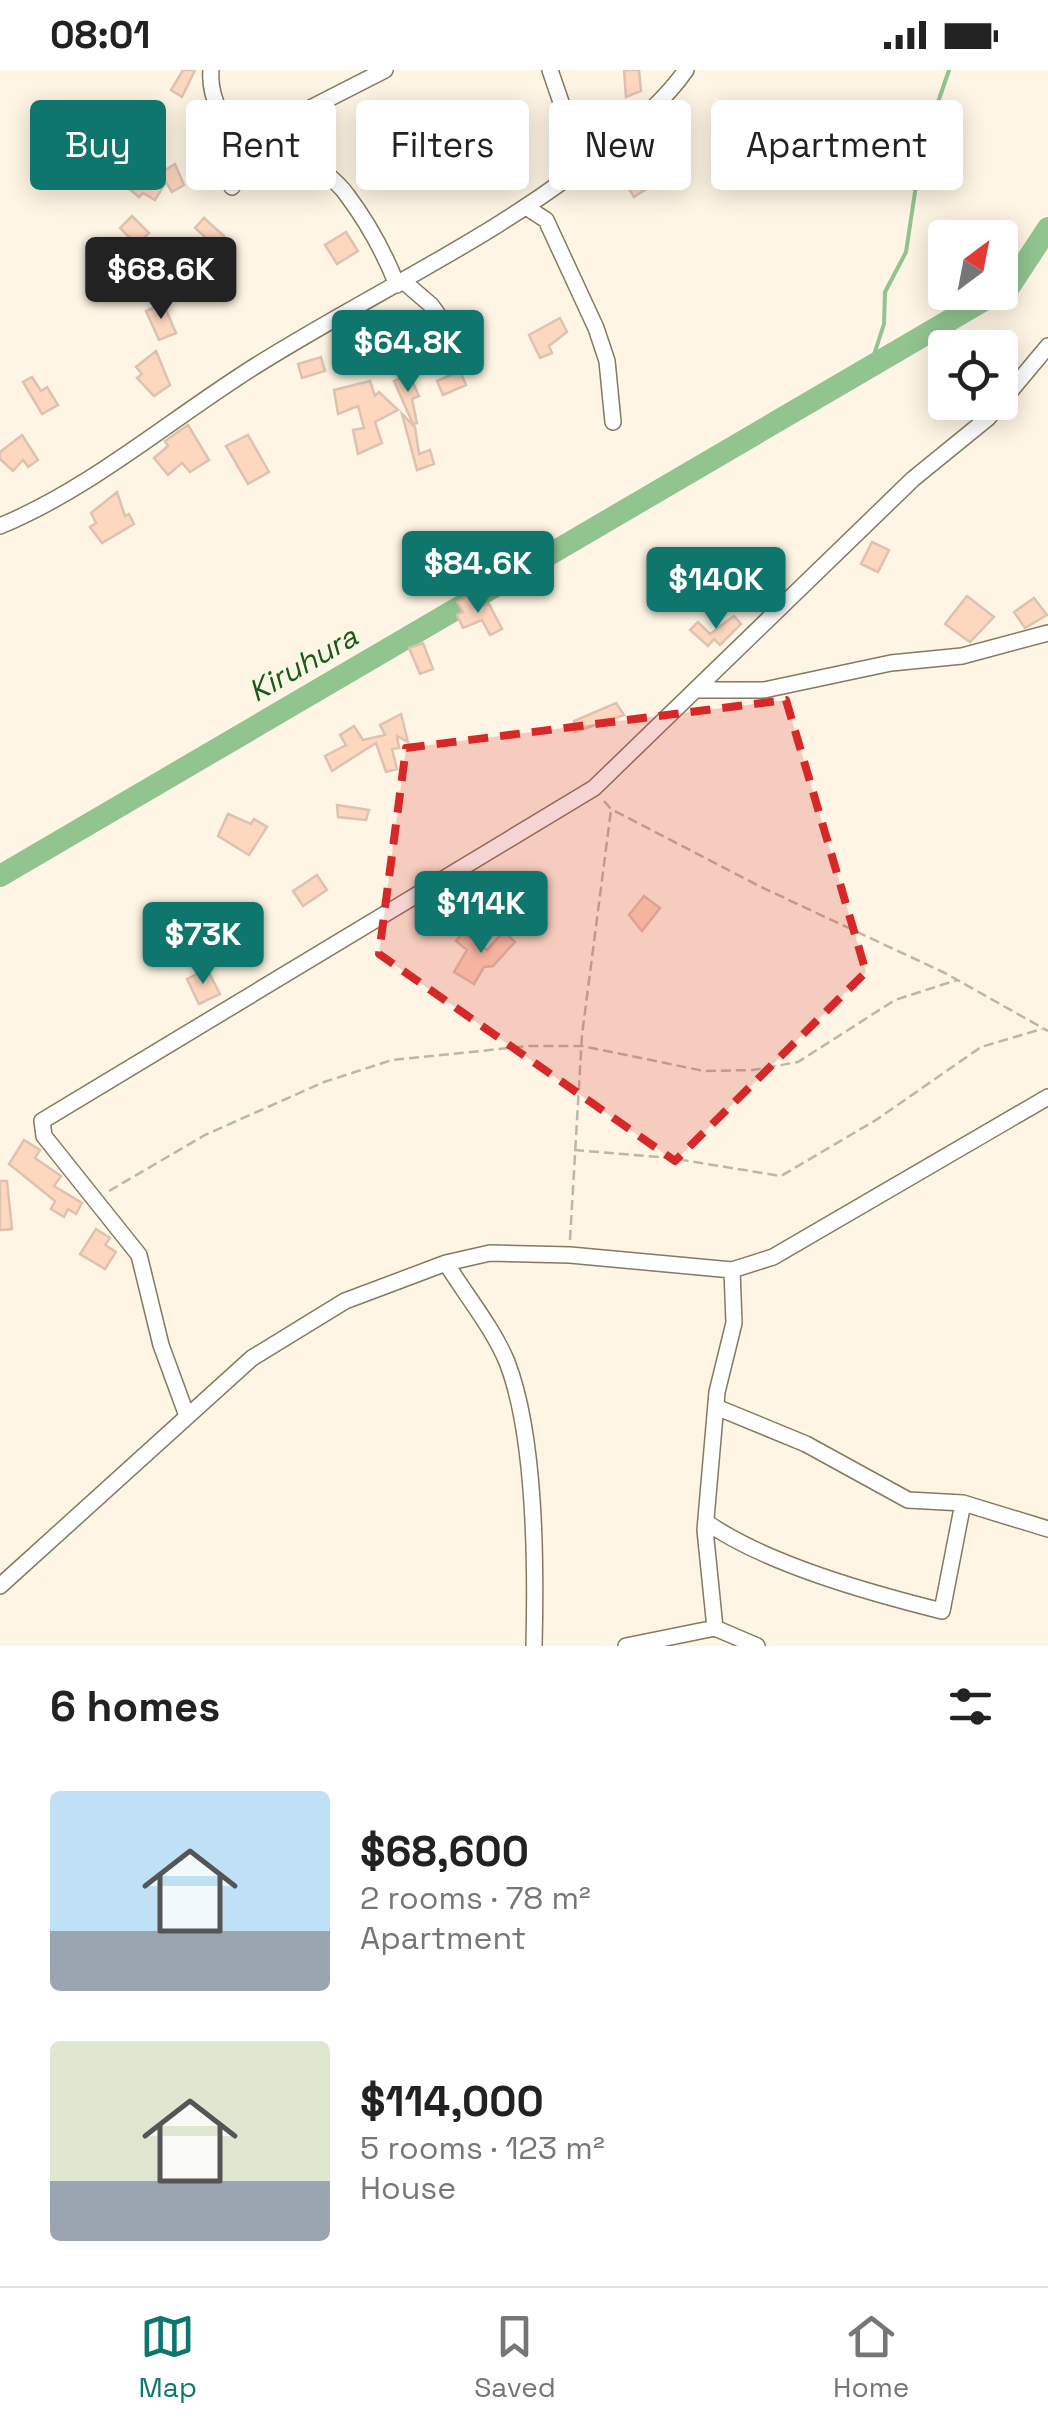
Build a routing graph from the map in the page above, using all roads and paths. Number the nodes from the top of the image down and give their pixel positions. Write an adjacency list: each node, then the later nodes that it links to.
1 (212, 70): 5 (street)
2 (385, 70): 6 (street)
3 (550, 70): 7 (street)
4 (686, 70): 8 (street)
5 (216, 100)
6 (325, 100)
7 (560, 100)
8 (663, 100)
9 (336, 184): 12 (street)
10 (551, 190): 11 (street)
11 (526, 207): 12 (street); 15 (street)
12 (400, 283): 13 (street); 16 (street)
13 (449, 330)
14 (1048, 346): 18 (street)
15 (614, 422)
16 (0, 526)
17 (1048, 633): 18 (street)
18 (695, 690): 19 (street)
19 (594, 788): 20 (path); 26 (street)
20 (612, 809): 21 (path); 23 (path)
21 (957, 980): 22 (path); 23 (path)
22 (1046, 1030): 25 (path)
23 (582, 1046): 25 (path); 26 (path)
24 (1048, 1097): 29 (street)
25 (574, 1150): 27 (path)
26 (94, 1199): 31 (street)
27 (570, 1254): 28 (street); 29 (street)
28 (446, 1263): 31 (street); 37 (street)
29 (732, 1270): 30 (street)
30 (716, 1407): 32 (street); 33 (street)
31 (188, 1416): 35 (street)
32 (963, 1502): 33 (street); 34 (street)
33 (706, 1522): 36 (street)
34 (1048, 1528)
35 (0, 1586)
36 (715, 1628): 38 (street); 39 (street)
37 (534, 1646)
38 (626, 1646)
39 (757, 1646)

